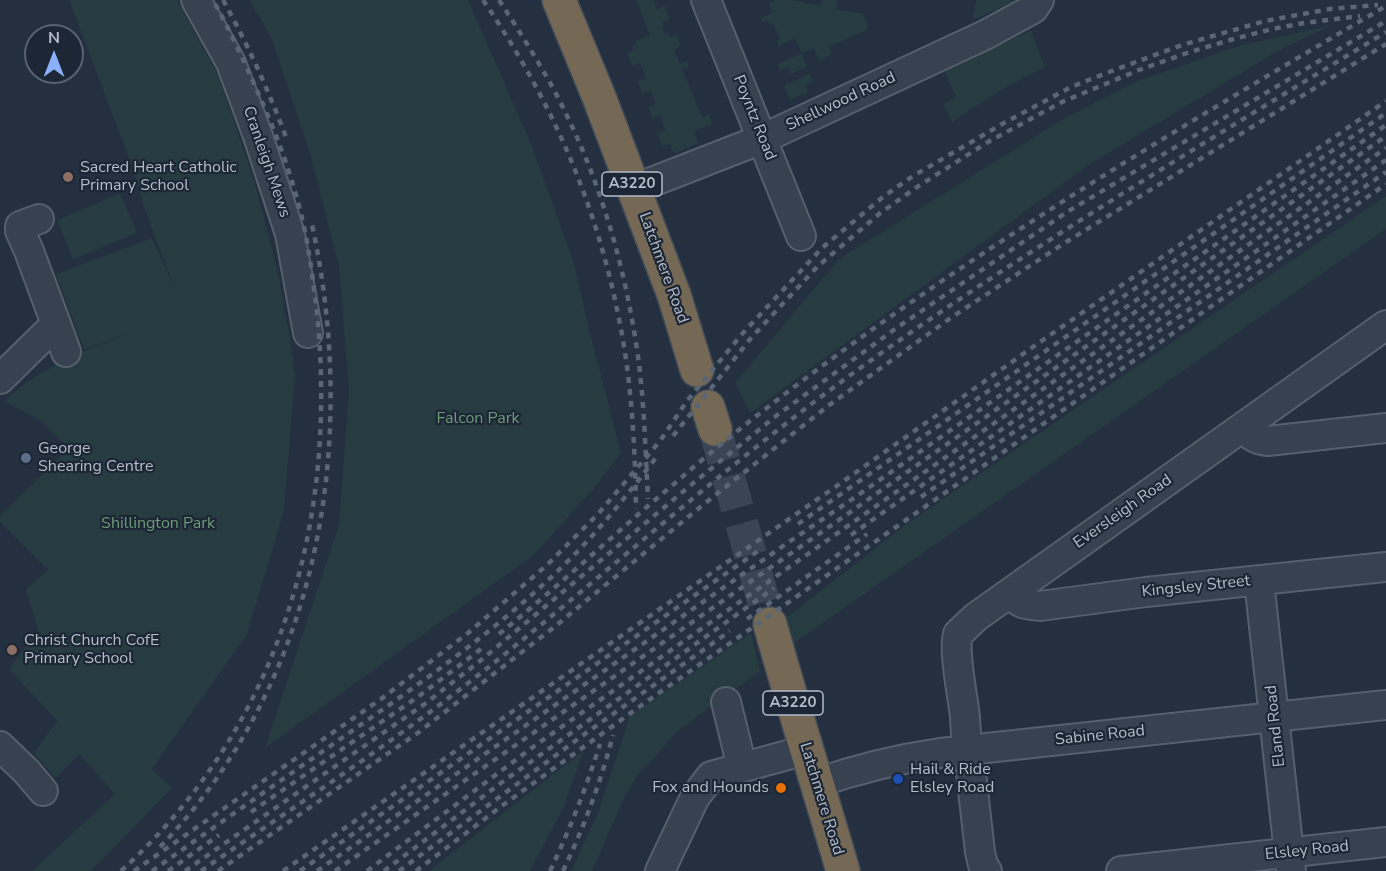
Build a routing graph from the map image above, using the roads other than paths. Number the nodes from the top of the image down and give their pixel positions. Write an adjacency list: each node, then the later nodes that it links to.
1 (196, 0): 11 (street, Cranleigh Mews)
2 (559, 0): 6 (highway, Latchmere Road / A3220)
3 (706, 0): 5 (street, Poyntz Road)
4 (1039, 0): 5 (street, Shellwood Road)
5 (762, 139): 6 (street, Shellwood Road); 8 (street, Poyntz Road)
6 (634, 189): 13 (highway, Latchmere Road / A3220)
7 (39, 219): 9 (street)
8 (801, 236)
9 (56, 324): 12 (street); 14 (street)
10 (1386, 325): 15 (street, Eversleigh Road)
11 (308, 333)
12 (66, 352)
13 (697, 370)
14 (0, 379)
15 (1243, 427): 16 (street); 19 (street, Eversleigh Road)
16 (1386, 428)
17 (1386, 567): 18 (street, Kingsley Street)
18 (1259, 581): 19 (street, Kingsley Street); 23 (street, Eland Road)
19 (1010, 593): 26 (street, Eversleigh Road)
20 (770, 624): 25 (highway, Latchmere Road / A3220)
21 (726, 702): 27 (street)
22 (1386, 705): 23 (street, Sabine Road)
23 (1275, 717): 26 (street, Sabine Road); 31 (street, Eland Road)
24 (0, 746): 29 (street)
25 (806, 750): 27 (street); 28 (highway, Latchmere Road / A3220)
26 (966, 750): 28 (street, Sabine Road); 34 (street)
27 (742, 767): 32 (street)
28 (817, 783): 33 (highway, Latchmere Road / A3220)
29 (43, 791)
30 (1386, 842): 31 (street, Elsley Road)
31 (1290, 862): 35 (street, Elsley Road)
32 (660, 871)
33 (843, 871)
34 (987, 871)
35 (1121, 871)

